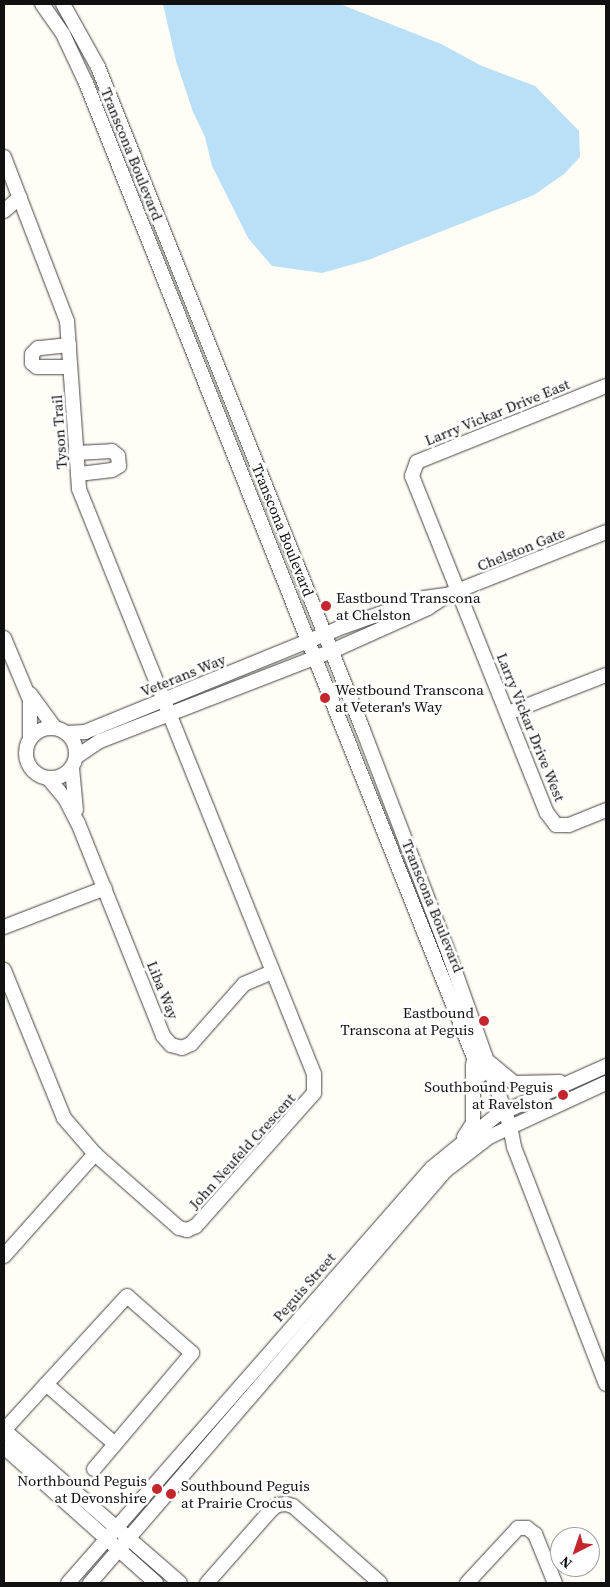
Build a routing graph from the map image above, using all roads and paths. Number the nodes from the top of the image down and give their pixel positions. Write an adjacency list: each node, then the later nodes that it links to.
1 (42, 4): 15 (street, Transcona Boulevard)
2 (63, 4): 13 (street, Transcona Boulevard)
3 (4, 157): 4 (street, Tyson Trail)
4 (20, 197): 5 (street); 6 (street, Tyson Trail)
5 (4, 211)
6 (69, 345): 7 (street, Tyson Trail); 7 (street)
7 (70, 367): 9 (street, Tyson Trail)
8 (606, 386): 12 (street, Larry Vickar Drive East)
9 (76, 453): 10 (street, Tyson Trail); 10 (street)
10 (78, 474): 20 (street, Tyson Trail)
11 (606, 532): 12 (street, Chelston Gate)
12 (453, 593): 13 (street, Chelston Gate); 16 (street, Chelston Gate); 21 (street, Larry Vickar Drive West)
13 (325, 634): 15 (street, Chelston Gate); 16 (street, Transcona Boulevard)
14 (4, 639): 19 (street)
15 (309, 640): 17 (street, Transcona Boulevard); 20 (street, Veterans Way)
16 (332, 651): 17 (street, Chelston Gate); 33 (street, Transcona Boulevard)
17 (316, 657): 20 (street, Veterans Way); 32 (street, Transcona Boulevard)
18 (606, 675): 21 (street)
19 (26, 690): 22 (street); 23 (street)
20 (169, 706): 22 (street, Veterans Way); 24 (street, Veterans Way); 31 (street, John Neufeld Crescent)
21 (508, 713): 26 (street, Larry Vickar Drive West)
22 (61, 730): 23 (street); 24 (street)
23 (30, 739): 25 (street)
24 (74, 762): 25 (street); 27 (street, Liba Way)
25 (48, 778): 27 (street, Liba Way)
26 (606, 810)
27 (78, 823): 28 (street, Liba Way)
28 (105, 888): 29 (street); 31 (street, Liba Way)
29 (4, 928)
30 (4, 970): 40 (street, John Neufeld Crescent)
31 (272, 972): 40 (street, John Neufeld Crescent)
32 (472, 1051): 37 (street, Transcona Boulevard); 39 (street)
33 (485, 1058): 35 (street); 37 (street, Transcona Boulevard)
34 (606, 1066): 35 (street, Peguis Street)
35 (570, 1081): 37 (street, Peguis Street)
36 (606, 1083): 38 (street, Peguis Street)
37 (501, 1113): 38 (street, Transcona Boulevard); 39 (street, Peguis Street)
38 (507, 1128): 43 (street, Transcona Boulevard); 49 (street, Peguis Street)
39 (462, 1142): 48 (street, Peguis Street)
40 (95, 1154): 41 (street)
41 (4, 1256)
42 (46, 1384): 44 (street); 45 (street); 45 (street)
43 (606, 1384)
44 (4, 1430): 48 (street)
45 (115, 1444): 47 (street)
46 (4, 1447): 50 (street)
47 (94, 1469)
48 (117, 1528): 49 (street); 50 (street, Peguis Street)
49 (129, 1539): 51 (street, Peguis Street); 55 (street)
50 (106, 1540): 51 (street); 52 (street, Peguis Street)
51 (118, 1551): 53 (street, Peguis Street); 54 (street)
52 (68, 1583)
53 (90, 1583)
54 (156, 1583)
55 (180, 1583)
56 (207, 1583): 57 (street)
57 (380, 1583)
58 (467, 1583): 59 (street)
59 (556, 1583)

